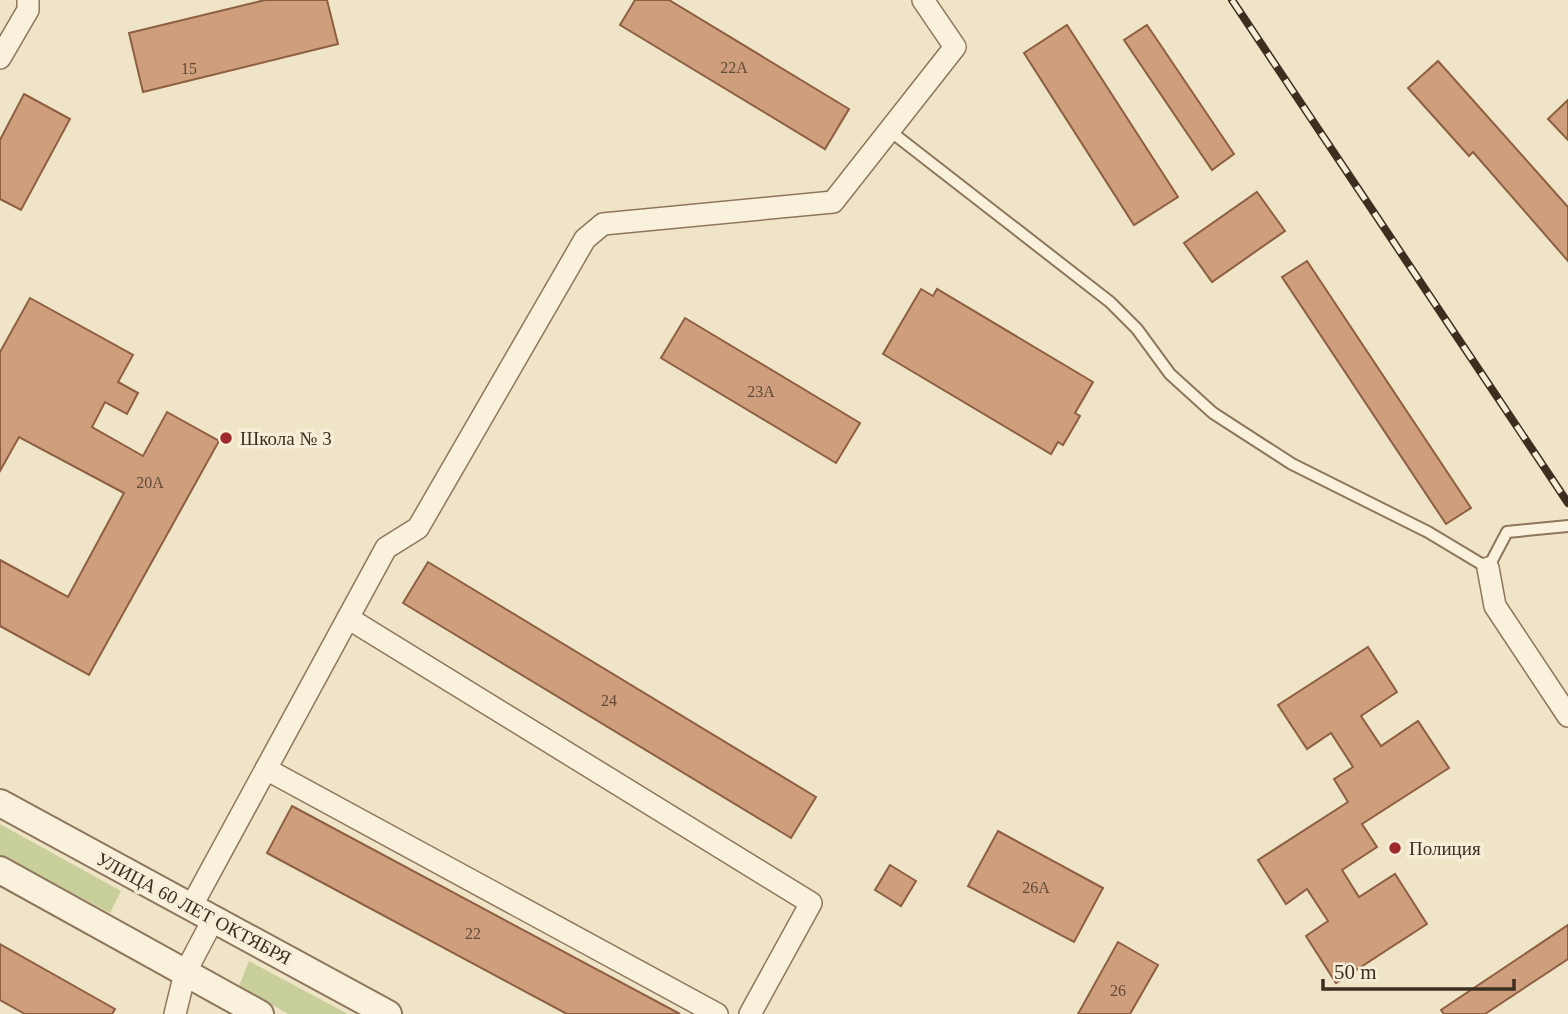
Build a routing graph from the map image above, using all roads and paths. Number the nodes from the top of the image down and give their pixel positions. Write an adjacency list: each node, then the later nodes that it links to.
1 (28, 0): 3 (street)
2 (923, 0): 4 (street)
3 (0, 57)
4 (890, 131): 6 (lane); 7 (street)
5 (1568, 526): 6 (lane)
6 (1488, 568): 8 (street)
7 (348, 618): 9 (street); 18 (street)
8 (1568, 716)
9 (266, 769): 12 (street); 17 (street)
10 (0, 803): 12 (street, УЛИЦА 60 ЛЕТ ОКТЯБРЯ)
11 (0, 870): 13 (street)
12 (203, 913): 13 (street); 16 (street, УЛИЦА 60 ЛЕТ ОКТЯБРЯ)
13 (185, 973): 14 (street); 15 (street)
14 (176, 1014)
15 (260, 1014)
16 (388, 1014)
17 (717, 1014)
18 (750, 1014)

